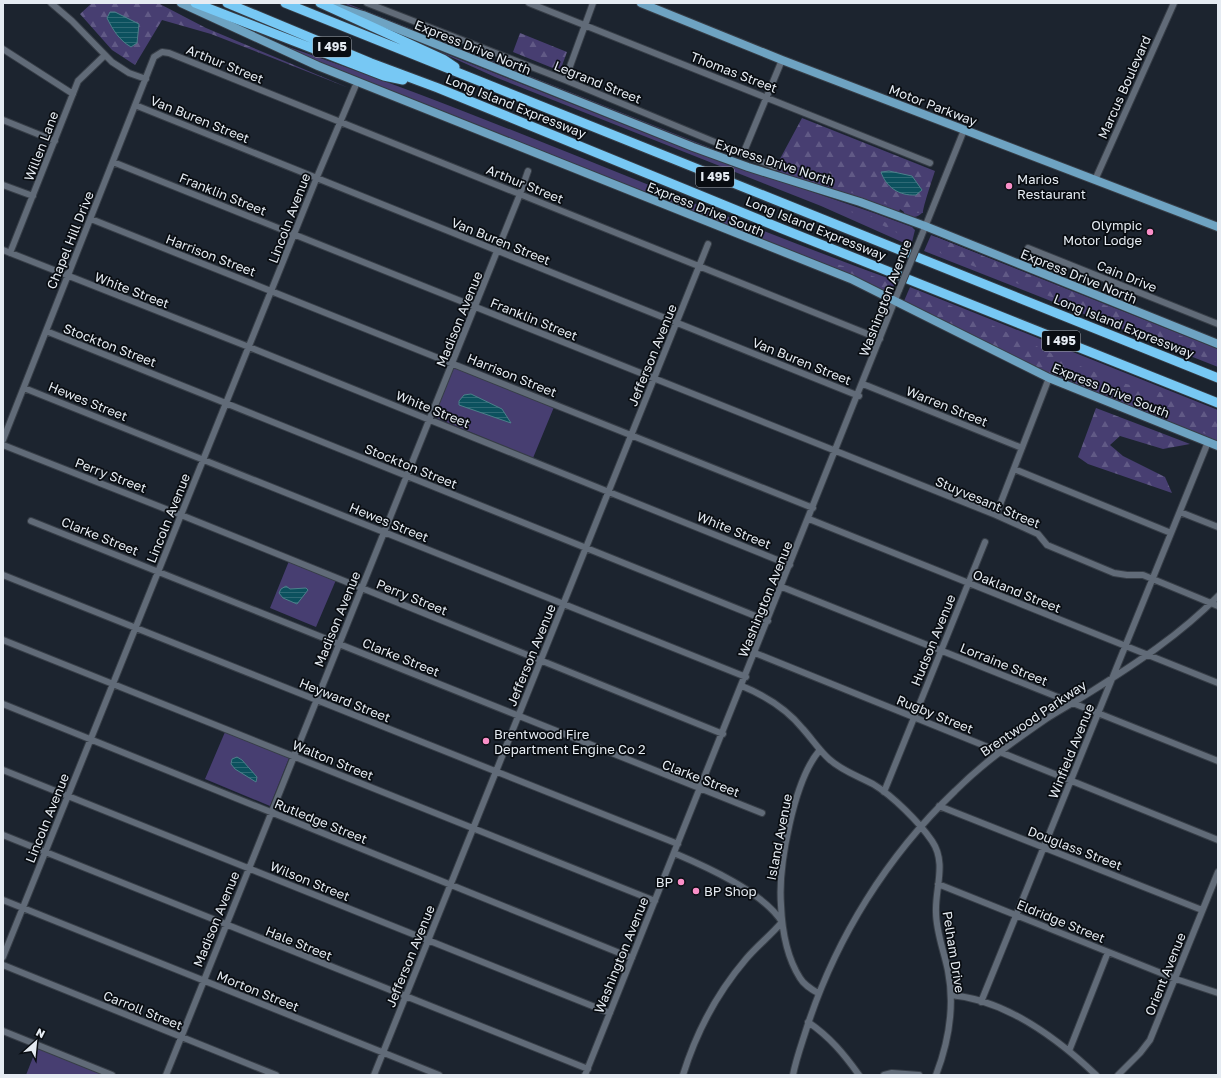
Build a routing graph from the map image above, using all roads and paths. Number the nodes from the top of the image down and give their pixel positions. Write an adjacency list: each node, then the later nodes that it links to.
1 (51, 3): 18 (street)
2 (181, 3): 54 (main road, Express Drive South)
3 (195, 3): 24 (highway)
4 (227, 3): 24 (highway, Long Island Expressway / I 495)
5 (285, 3): 20 (highway, Long Island Expressway / I 495)
6 (320, 3): 20 (highway)
7 (325, 3): 43 (main road, Express Drive North)
8 (367, 3): 14 (street, Legrand Street)
9 (387, 3): 14 (street)
10 (529, 3): 15 (street, Thomas Street)
11 (593, 3): 15 (street)
12 (641, 3): 19 (main road, Motor Parkway)
13 (1174, 3): 38 (street, Marcus Boulevard)
14 (385, 10): 22 (street, Legrand Street)
15 (585, 25): 22 (street); 26 (street, Thomas Street)
16 (3, 49): 25 (street)
17 (162, 52): 21 (street, Chapel Hill Drive); 29 (street, Arthur Street)
18 (105, 55): 21 (street); 25 (street, Willen Lane)
19 (782, 60): 26 (street); 30 (main road, Motor Parkway)
20 (466, 75): 64 (highway, Long Island Expressway / I 495)
21 (146, 79): 27 (street, Chapel Hill Drive)
22 (564, 80): 32 (street, Legrand Street)
23 (354, 87): 29 (street, Lincoln Avenue)
24 (438, 88): 70 (highway, Long Island Expressway / I 495)
25 (73, 94): 31 (street, Willen Lane)
26 (766, 97): 32 (street); 34 (street, Thomas Street)
27 (136, 105): 33 (street, Chapel Hill Drive); 37 (street, Van Buren Street)
28 (3, 120): 31 (street)
29 (340, 122): 37 (street, Lincoln Avenue); 40 (street, Arthur Street)
30 (964, 130): 38 (main road, Motor Parkway); 43 (street, Washington Avenue)
31 (55, 141): 41 (street, Willen Lane)
32 (743, 154): 35 (street, Legrand Street)
33 (113, 162): 42 (street, Chapel Hill Drive); 45 (street, Franklin Street)
34 (930, 163)
35 (775, 167)
36 (528, 171): 40 (street, Madison Avenue)
37 (317, 177): 45 (street, Lincoln Avenue); 49 (street, Van Buren Street)
38 (1094, 180): 44 (main road, Motor Parkway)
39 (3, 185): 41 (street)
40 (520, 194): 49 (street, Madison Avenue); 51 (street, Arthur Street)
41 (32, 196): 50 (street, Willen Lane)
42 (91, 219): 52 (street, Chapel Hill Drive); 53 (street, Harrison Street)
43 (925, 226): 54 (street, Washington Avenue, bridge); 60 (main road, Express Drive North)
44 (1218, 227)
45 (295, 235): 53 (street, Lincoln Avenue); 55 (street, Franklin Street)
46 (708, 244): 51 (street, Jefferson Avenue)
47 (1028, 248): 57 (street, Cain Drive)
48 (3, 250): 50 (street, White Street)
49 (497, 252): 55 (street, Madison Avenue); 56 (street, Van Buren Street)
50 (10, 253): 52 (street, White Street)
51 (699, 267): 56 (street, Jefferson Avenue); 59 (street, Arthur Street)
52 (68, 276): 58 (street, Chapel Hill Drive); 61 (street, White Street)
53 (272, 290): 61 (street, Lincoln Avenue); 62 (street, Harrison Street)
54 (895, 300): 59 (street, Washington Avenue); 63 (main road, Express Drive South)
55 (475, 307): 62 (street, Madison Avenue); 65 (street, Franklin Street)
56 (676, 322): 65 (street, Jefferson Avenue); 68 (street, Van Buren Street)
57 (1218, 324)
58 (46, 331): 67 (street, Chapel Hill Drive); 69 (street, Stockton Street)
59 (880, 339): 66 (street, Washington Avenue)
60 (1218, 344)
61 (249, 347): 69 (street, Lincoln Avenue); 71 (street, White Street)
62 (453, 363): 71 (street, Madison Avenue); 72 (street, Harrison Street)
63 (1049, 378): 74 (main road, Express Drive South); 77 (street)
64 (1218, 378)
65 (654, 379): 72 (street, Jefferson Avenue); 78 (street, Franklin Street)
66 (863, 384): 68 (street, Washington Avenue); 77 (street, Warren Street)
67 (24, 388): 73 (street, Chapel Hill Drive); 79 (street, Hewes Street)
68 (858, 396): 78 (street, Washington Avenue)
69 (227, 402): 79 (street, Lincoln Avenue); 81 (street, Stockton Street)
70 (1218, 403)
71 (430, 419): 81 (street, Madison Avenue); 82 (street, White Street)
72 (632, 435): 82 (street, Jefferson Avenue); 83 (street, Harrison Street)
73 (3, 440)
74 (1208, 442): 76 (main road, Express Drive South); 84 (street, Winfield Avenue)
75 (3, 445): 85 (street, Perry Street)
76 (1218, 446)
77 (1022, 448): 80 (street)
78 (836, 451): 83 (street, Washington Avenue); 86 (street, Stuyvesant Street)
79 (204, 459): 85 (street, Lincoln Avenue); 90 (street, Hewes Street)
80 (1014, 469): 86 (street); 91 (street)
81 (406, 476): 90 (street, Madison Avenue); 93 (street, Stockton Street)
82 (609, 492): 93 (street, Jefferson Avenue); 94 (street, White Street)
83 (813, 508): 87 (street, Washington Avenue)
84 (1180, 512): 89 (street); 91 (street, Winfield Avenue)
85 (181, 515): 95 (street, Lincoln Avenue); 100 (street, Perry Street)
86 (996, 515): 97 (street, Stuyvesant Street)
87 (809, 518): 94 (street, Washington Avenue); 98 (street, Oakland Street)
88 (31, 521): 95 (street, Clarke Street)
89 (1218, 527)
90 (384, 531): 100 (street, Madison Avenue); 103 (street, Hewes Street)
91 (1171, 533): 97 (street, Winfield Avenue)
92 (985, 542): 98 (street, Hudson Avenue)
93 (586, 547): 103 (street, Jefferson Avenue); 105 (street, Stockton Street)
94 (790, 565): 99 (street, Washington Avenue)
95 (158, 571): 106 (street, Lincoln Avenue); 108 (street, Clarke Street)
96 (3, 575): 106 (street, Heyward Street)
97 (1153, 579): 102 (street, Stuyvesant Street); 109 (street, Winfield Avenue)
98 (968, 583): 109 (street, Oakland Street); 110 (street, Hudson Avenue)
99 (782, 587): 105 (street, Washington Avenue); 110 (street, Lorraine Street)
100 (361, 588): 108 (street, Madison Avenue); 113 (street, Perry Street)
101 (1218, 596): 102 (street, Brentwood Parkway)
102 (1211, 603): 104 (street, Stuyvesant Street); 112 (street, Brentwood Parkway)
103 (563, 604): 113 (street, Jefferson Avenue); 114 (street, Hewes Street)
104 (1218, 606)
105 (768, 621): 111 (street, Washington Avenue)
106 (136, 627): 117 (street, Lincoln Avenue); 119 (street, Heyward Street)
107 (3, 640): 117 (street, Walton Street)
108 (339, 644): 119 (street, Madison Avenue); 123 (street, Clarke Street)
109 (1126, 646): 112 (street, Oakland Street); 115 (street, Winfield Avenue)
110 (941, 651): 120 (street, Lorraine Street); 124 (street, Hudson Avenue)
111 (755, 653): 114 (street, Washington Avenue); 124 (street, Rugby Street)
112 (1149, 655): 115 (street, Brentwood Parkway); 116 (street, Oakland Street)
113 (540, 661): 123 (street, Jefferson Avenue); 125 (street, Perry Street)
114 (746, 678): 118 (street, Washington Avenue)
115 (1113, 678): 120 (street, Brentwood Parkway); 122 (street, Winfield Avenue)
116 (1218, 683)
117 (113, 684): 126 (street, Lincoln Avenue); 129 (street, Walton Street)
118 (742, 686): 125 (street, Washington Avenue); 127 (street, Pelham Drive)
119 (316, 700): 129 (street, Madison Avenue); 132 (street, Heyward Street)
120 (1072, 703): 122 (street, Lorraine Street); 128 (street, Brentwood Parkway)
121 (3, 704): 126 (street, Rutledge Street)
122 (1098, 713): 130 (street, Lorraine Street); 133 (street, Winfield Avenue)
123 (518, 716): 132 (street, Jefferson Avenue); 134 (street, Clarke Street)
124 (914, 717): 128 (street, Rugby Street); 135 (street, Hudson Avenue)
125 (722, 734): 134 (street, Washington Avenue)
126 (90, 739): 136 (street, Lincoln Avenue); 138 (street, Rutledge Street)
127 (819, 750): 135 (street, Pelham Drive); 157 (street, Island Avenue)
128 (1000, 751): 133 (street, Rugby Street); 137 (street, Brentwood Parkway)
129 (294, 756): 138 (street, Madison Avenue); 141 (street, Walton Street)
130 (1218, 761)
131 (3, 770): 136 (street, Wilson Street)
132 (496, 772): 141 (street, Jefferson Avenue); 144 (street, Heyward Street)
133 (1071, 780): 143 (street, Rugby Street); 145 (street, Winfield Avenue)
134 (700, 790): 139 (street, Clarke Street); 144 (street, Washington Avenue)
135 (884, 792): 140 (street, Pelham Drive)
136 (68, 796): 146 (street, Lincoln Avenue); 148 (street, Wilson Street)
137 (939, 806): 140 (street, Brentwood Parkway); 145 (street, Douglass Street)
138 (270, 812): 148 (street, Madison Avenue); 151 (street, Rutledge Street)
139 (762, 813)
140 (920, 827): 150 (street, Pelham Drive); 166 (street, Brentwood Parkway)
141 (473, 828): 151 (street, Jefferson Avenue); 153 (street, Walton Street)
142 (3, 835): 146 (street, Hale Street)
143 (1218, 840)
144 (678, 844): 147 (street, Washington Avenue)
145 (1043, 848): 155 (street, Douglass Street); 156 (street, Winfield Avenue)
146 (45, 852): 154 (street, Lincoln Avenue); 158 (street, Hale Street)
147 (674, 853): 153 (street, Washington Avenue); 157 (street)
148 (248, 869): 158 (street, Madison Avenue); 159 (street, Wilson Street)
149 (1218, 872): 155 (street, Orient Avenue)
150 (938, 884): 156 (street, Eldridge Street); 168 (street, Pelham Drive)
151 (450, 885): 159 (street, Jefferson Avenue); 162 (street, Rutledge Street)
152 (3, 900): 154 (street, Morton Street)
153 (655, 901): 162 (street, Washington Avenue)
154 (23, 908): 161 (street, Lincoln Avenue); 165 (street, Morton Street)
155 (1202, 910): 164 (street, Orient Avenue)
156 (1016, 915): 160 (street, Eldridge Street); 170 (street, Winfield Avenue)
157 (782, 922): 166 (street, Island Avenue); 183 (street)
158 (225, 925): 165 (street, Madison Avenue); 169 (street, Hale Street)
159 (428, 940): 169 (street, Jefferson Avenue); 171 (street, Wilson Street)
160 (1108, 952): 164 (street, Eldridge Street); 175 (street)
161 (3, 957)
162 (632, 958): 171 (street, Washington Avenue)
163 (3, 965): 174 (street, Carroll Street)
164 (1176, 979): 167 (street, Eldridge Street); 190 (street, Orient Avenue)
165 (203, 981): 174 (street, Madison Avenue); 176 (street, Morton Street)
166 (818, 993): 172 (street, Brentwood Parkway)
167 (1218, 993)
168 (951, 995): 170 (street); 188 (street, Pelham Drive)
169 (406, 997): 176 (street, Jefferson Avenue); 177 (street, Hale Street)
170 (981, 1002): 175 (street)
171 (610, 1013): 177 (street, Washington Avenue)
172 (808, 1022): 184 (street, Brentwood Parkway); 185 (street)
173 (3, 1031): 178 (street)
174 (180, 1037): 179 (street, Madison Avenue); 180 (street, Carroll Street)
175 (1069, 1051): 189 (street)
176 (383, 1052): 181 (street, Jefferson Avenue); 182 (street, Morton Street)
177 (586, 1072)
178 (112, 1075)
179 (166, 1075)
180 (276, 1075)
181 (374, 1075)
182 (439, 1075)
183 (683, 1075)
184 (792, 1075)
185 (859, 1075)
186 (884, 1075): 187 (street)
187 (919, 1075)
188 (936, 1075)
189 (1096, 1075)
190 (1118, 1075)

